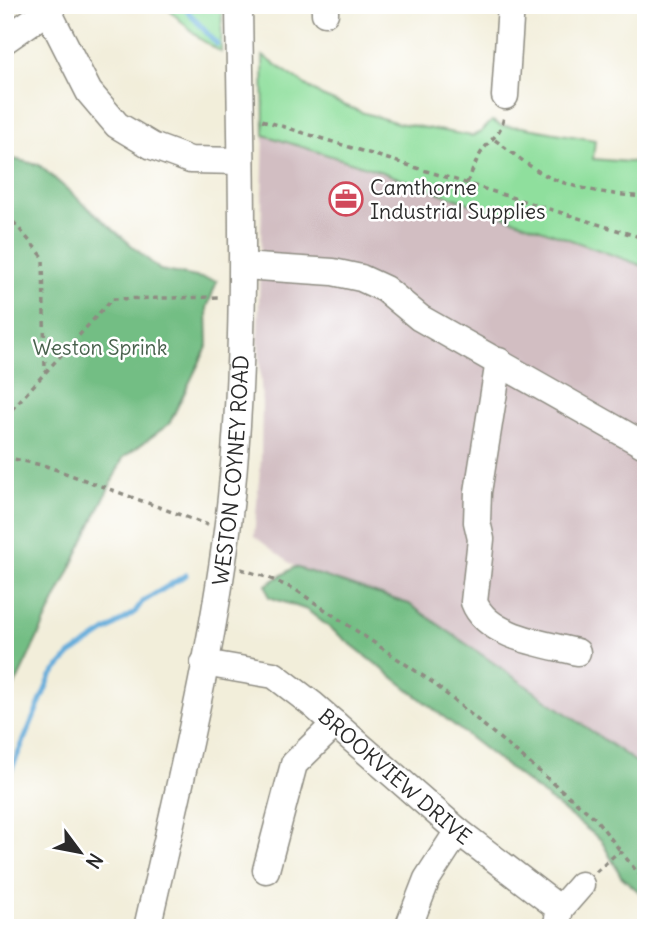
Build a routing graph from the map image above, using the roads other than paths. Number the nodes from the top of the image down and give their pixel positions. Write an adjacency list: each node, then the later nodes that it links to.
1 (511, 5): 5 (street)
2 (46, 8): 4 (street); 6 (street)
3 (239, 18): 6 (street, WESTON COYNEY ROAD)
4 (5, 40)
5 (505, 96)
6 (241, 161): 7 (street, WESTON COYNEY ROAD)
7 (243, 266): 8 (street); 11 (street, WESTON COYNEY ROAD)
8 (499, 360): 9 (street); 10 (street)
9 (646, 446)
10 (577, 652)
11 (204, 663): 12 (street, BROOKVIEW DRIVE); 17 (street, WESTON COYNEY ROAD)
12 (335, 724): 13 (street, BROOKVIEW DRIVE); 14 (street)
13 (458, 831): 16 (street, BROOKVIEW DRIVE); 18 (street)
14 (266, 870)
15 (581, 884): 16 (street)
16 (558, 919)
17 (147, 928)
18 (408, 928)

